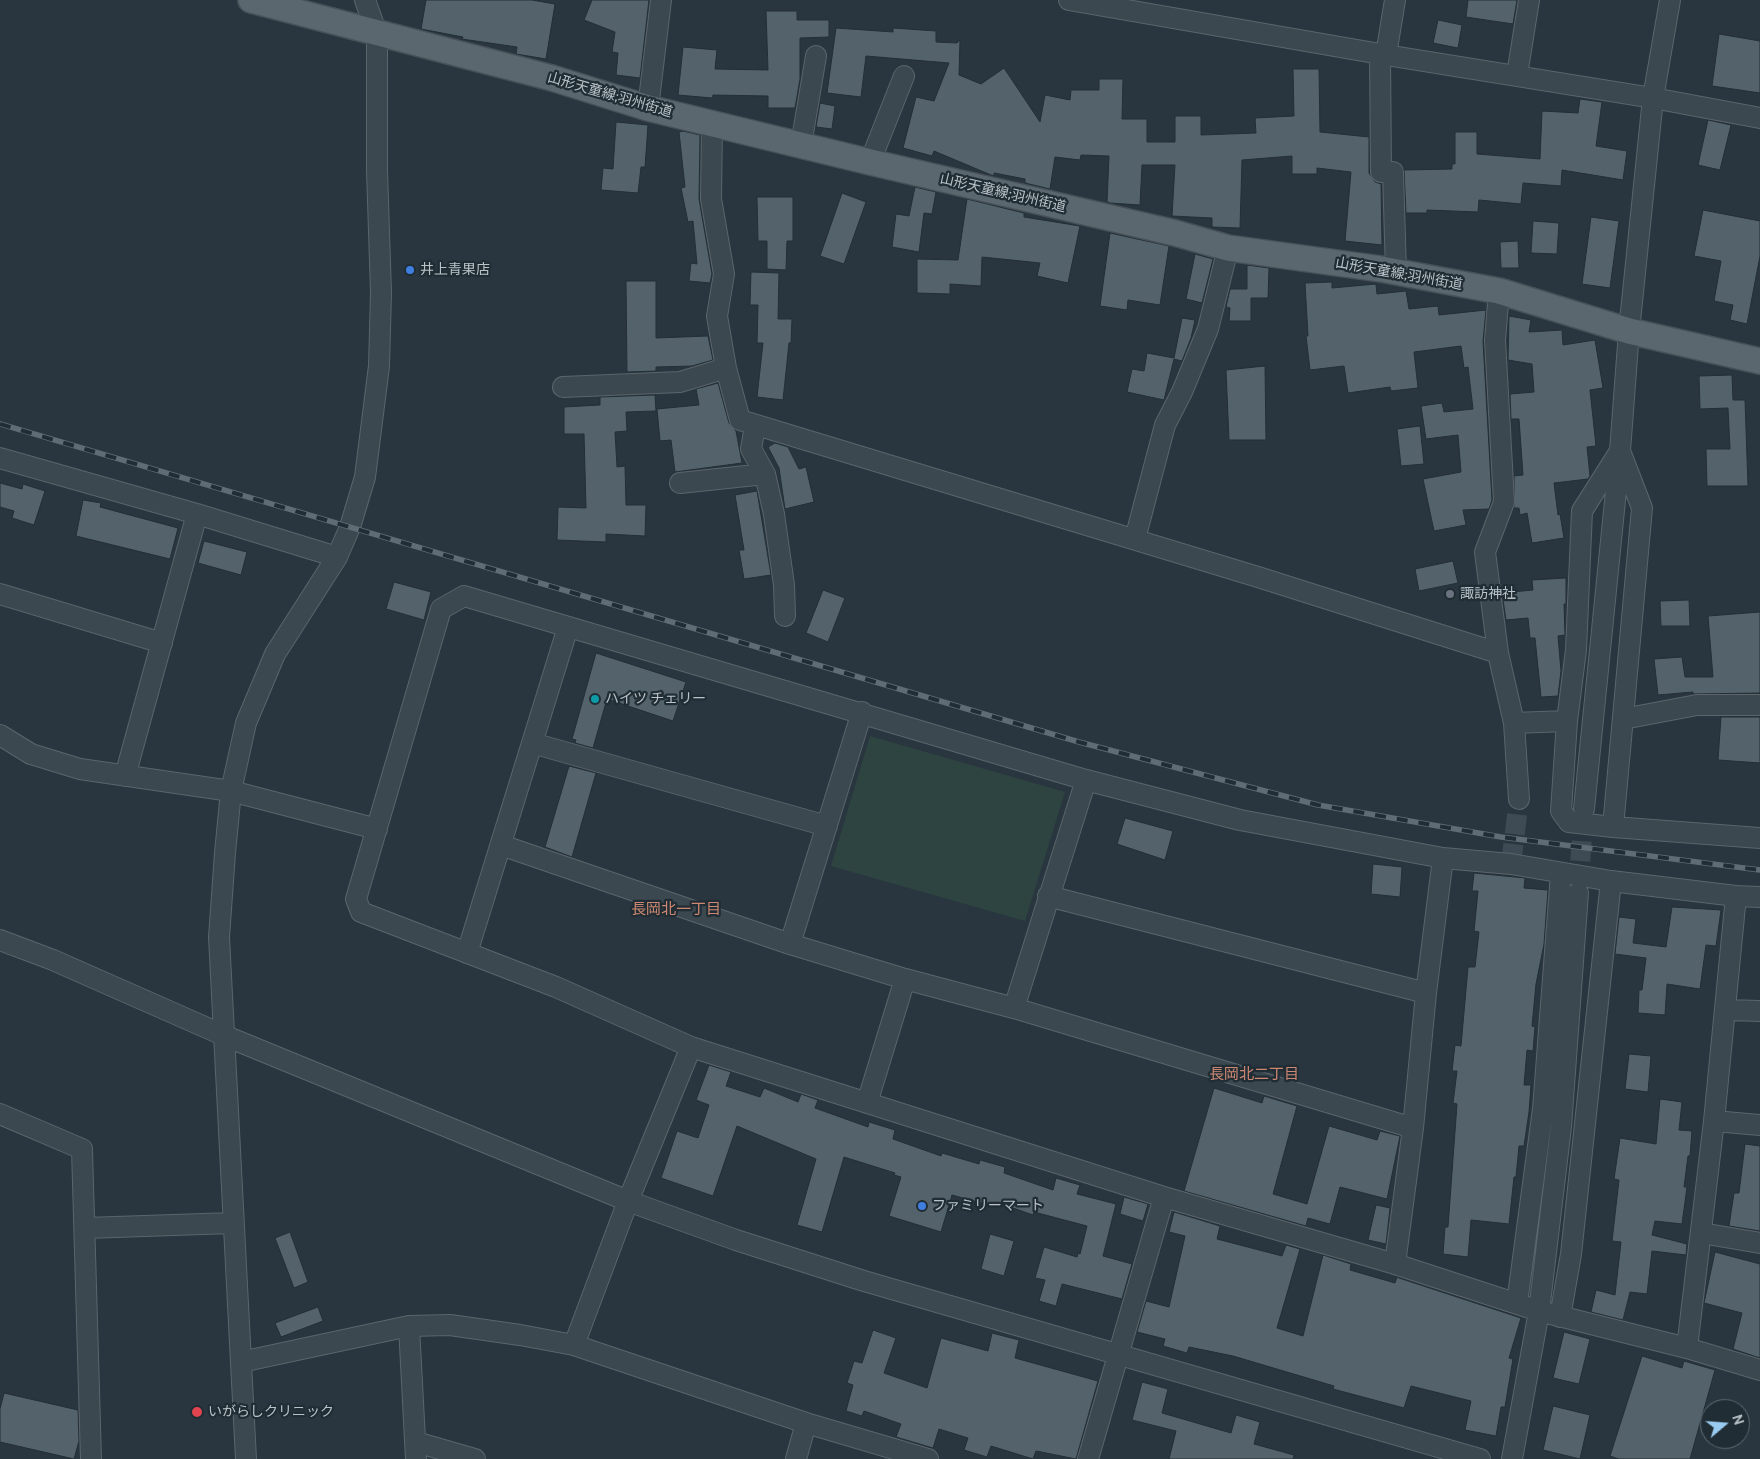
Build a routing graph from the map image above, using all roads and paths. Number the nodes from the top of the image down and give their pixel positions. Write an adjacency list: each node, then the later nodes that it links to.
1 (251, 0): 8 (main road, 山形天童線;羽州街道)
2 (365, 0): 8 (street)
3 (661, 0): 14 (street)
4 (1069, 0): 9 (street)
5 (1395, 0): 9 (street)
6 (1529, 0): 11 (street)
7 (1670, 0): 13 (street)
8 (377, 34): 14 (main road, 山形天童線;羽州街道); 33 (street)
9 (1383, 55): 11 (street); 20 (street)
10 (816, 56): 17 (street)
11 (1516, 75): 13 (street)
12 (904, 76): 18 (street)
13 (1653, 98): 15 (street); 22 (street)
14 (648, 108): 16 (main road, 山形天童線;羽州街道)
15 (1760, 118)
16 (712, 122): 17 (main road, 山形天童線;羽州街道); 24 (street)
17 (801, 145): 18 (main road, 山形天童線;羽州街道)
18 (870, 162): 19 (main road, 山形天童線;羽州街道)
19 (1228, 248): 20 (main road, 山形天童線;羽州街道); 32 (street)
20 (1396, 272): 21 (main road, 山形天童線;羽州街道)
21 (1499, 291): 22 (main road, 山形天童線;羽州街道); 38 (street)
22 (1629, 330): 23 (main road, 山形天童線;羽州街道); 27 (street)
23 (1760, 361)
24 (726, 368): 25 (street); 26 (street)
25 (563, 387)
26 (755, 426): 29 (street); 32 (street)
27 (1620, 451): 41 (street); 42 (street); 50 (street)
28 (0, 458): 31 (street)
29 (765, 474): 30 (street); 35 (street)
30 (680, 483)
31 (197, 514): 33 (street); 37 (street)
32 (1135, 539): 38 (street)
33 (337, 557): 48 (street)
34 (0, 594): 37 (street)
35 (785, 616)
36 (568, 627): 40 (street); 45 (street); 53 (street)
37 (162, 643): 46 (street)
38 (1498, 653): 43 (street)
39 (1760, 705): 41 (street)
40 (862, 712): 47 (street); 51 (street)
41 (1623, 719): 52 (street)
42 (1567, 721): 43 (street); 52 (street)
43 (1514, 723): 49 (street)
44 (0, 735): 46 (street)
45 (532, 743): 51 (street); 55 (street)
46 (125, 776): 48 (street)
47 (1086, 780): 56 (street); 60 (street)
48 (231, 791): 53 (street); 71 (street)
49 (1519, 799)
50 (1584, 809)
51 (827, 826): 64 (street)
52 (1613, 827): 54 (street)
53 (377, 829): 65 (street)
54 (1760, 838)
55 (501, 845): 64 (street); 65 (street)
56 (1443, 858): 57 (street); 67 (street)
57 (1561, 873): 58 (street); 85 (street)
58 (1611, 881): 61 (street); 87 (street)
59 (1578, 893): 86 (street)
60 (1048, 896): 67 (street); 68 (street)
61 (1736, 896): 62 (street); 69 (street)
62 (1760, 897)
63 (0, 940): 71 (street)
64 (790, 944): 66 (street)
65 (467, 953): 72 (street)
66 (905, 979): 68 (street); 73 (street)
67 (1426, 993): 77 (street)
68 (1014, 1008): 77 (street)
69 (1726, 1010): 70 (street); 75 (street)
70 (1760, 1011)
71 (223, 1035): 79 (street); 80 (street)
72 (691, 1047): 73 (street); 79 (street)
73 (867, 1103): 78 (street)
74 (0, 1114): 81 (street)
75 (1714, 1121): 76 (street); 82 (street)
76 (1760, 1125)
77 (1413, 1128): 84 (street)
78 (1164, 1197): 84 (street); 91 (street)
79 (628, 1201): 89 (street); 91 (street)
80 (232, 1223): 81 (street); 92 (street)
81 (86, 1228): 96 (street)
82 (1701, 1232): 83 (street); 90 (street)
83 (1760, 1243)
84 (1395, 1264): 85 (street)
85 (1517, 1303): 86 (street)
86 (1539, 1311): 87 (street); 103 (street)
87 (1560, 1317): 90 (street)
88 (409, 1326): 89 (street); 92 (street); 95 (street)
89 (574, 1345): 94 (street)
90 (1687, 1348): 93 (street)
91 (1118, 1355): 101 (street); 102 (street)
92 (241, 1362): 97 (street)
93 (1760, 1370)
94 (806, 1423): 99 (street); 100 (street)
95 (416, 1451): 98 (street)
96 (91, 1459)
97 (246, 1459)
98 (475, 1459)
99 (796, 1459)
100 (928, 1459)
101 (1088, 1459)
102 (1480, 1459)
103 (1512, 1459)

